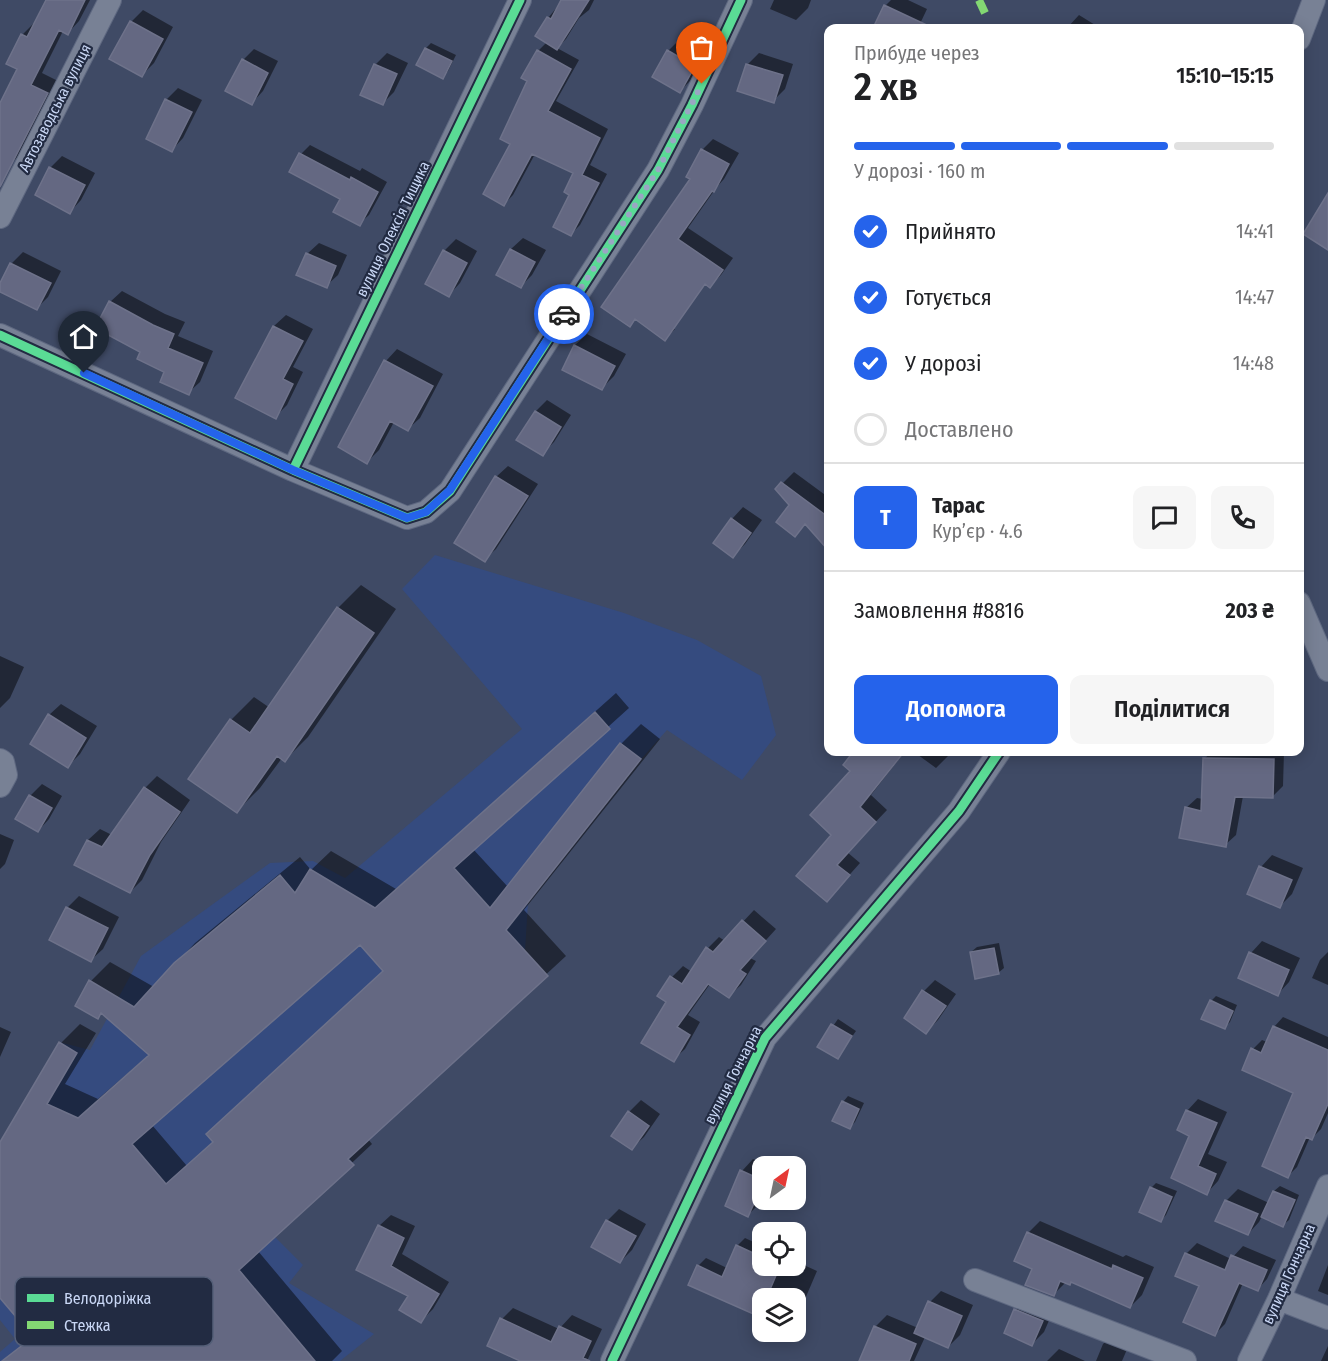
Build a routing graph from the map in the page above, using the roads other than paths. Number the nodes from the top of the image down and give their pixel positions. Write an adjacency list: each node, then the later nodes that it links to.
1 (110, 0): 6 (street, Автозаводська вулиця)
2 (520, 0): 8 (street, вулиця Олексія Тищика)
3 (741, 0): 8 (street)
4 (1314, 0): 5 (street)
5 (1304, 26)
6 (0, 217)
7 (0, 334): 8 (street)
8 (293, 470)
9 (1304, 615): 10 (street)
10 (1328, 670)
11 (996, 756): 18 (street, вулиця Гончарна)
12 (0, 760): 13 (street)
13 (0, 786)
14 (1328, 1186): 16 (street, вулиця Гончарна)
15 (975, 1280): 19 (street)
16 (1279, 1299): 17 (street); 20 (street, вулиця Гончарна)
17 (1328, 1318)
18 (612, 1361)
19 (1185, 1361)
20 (1249, 1361)

